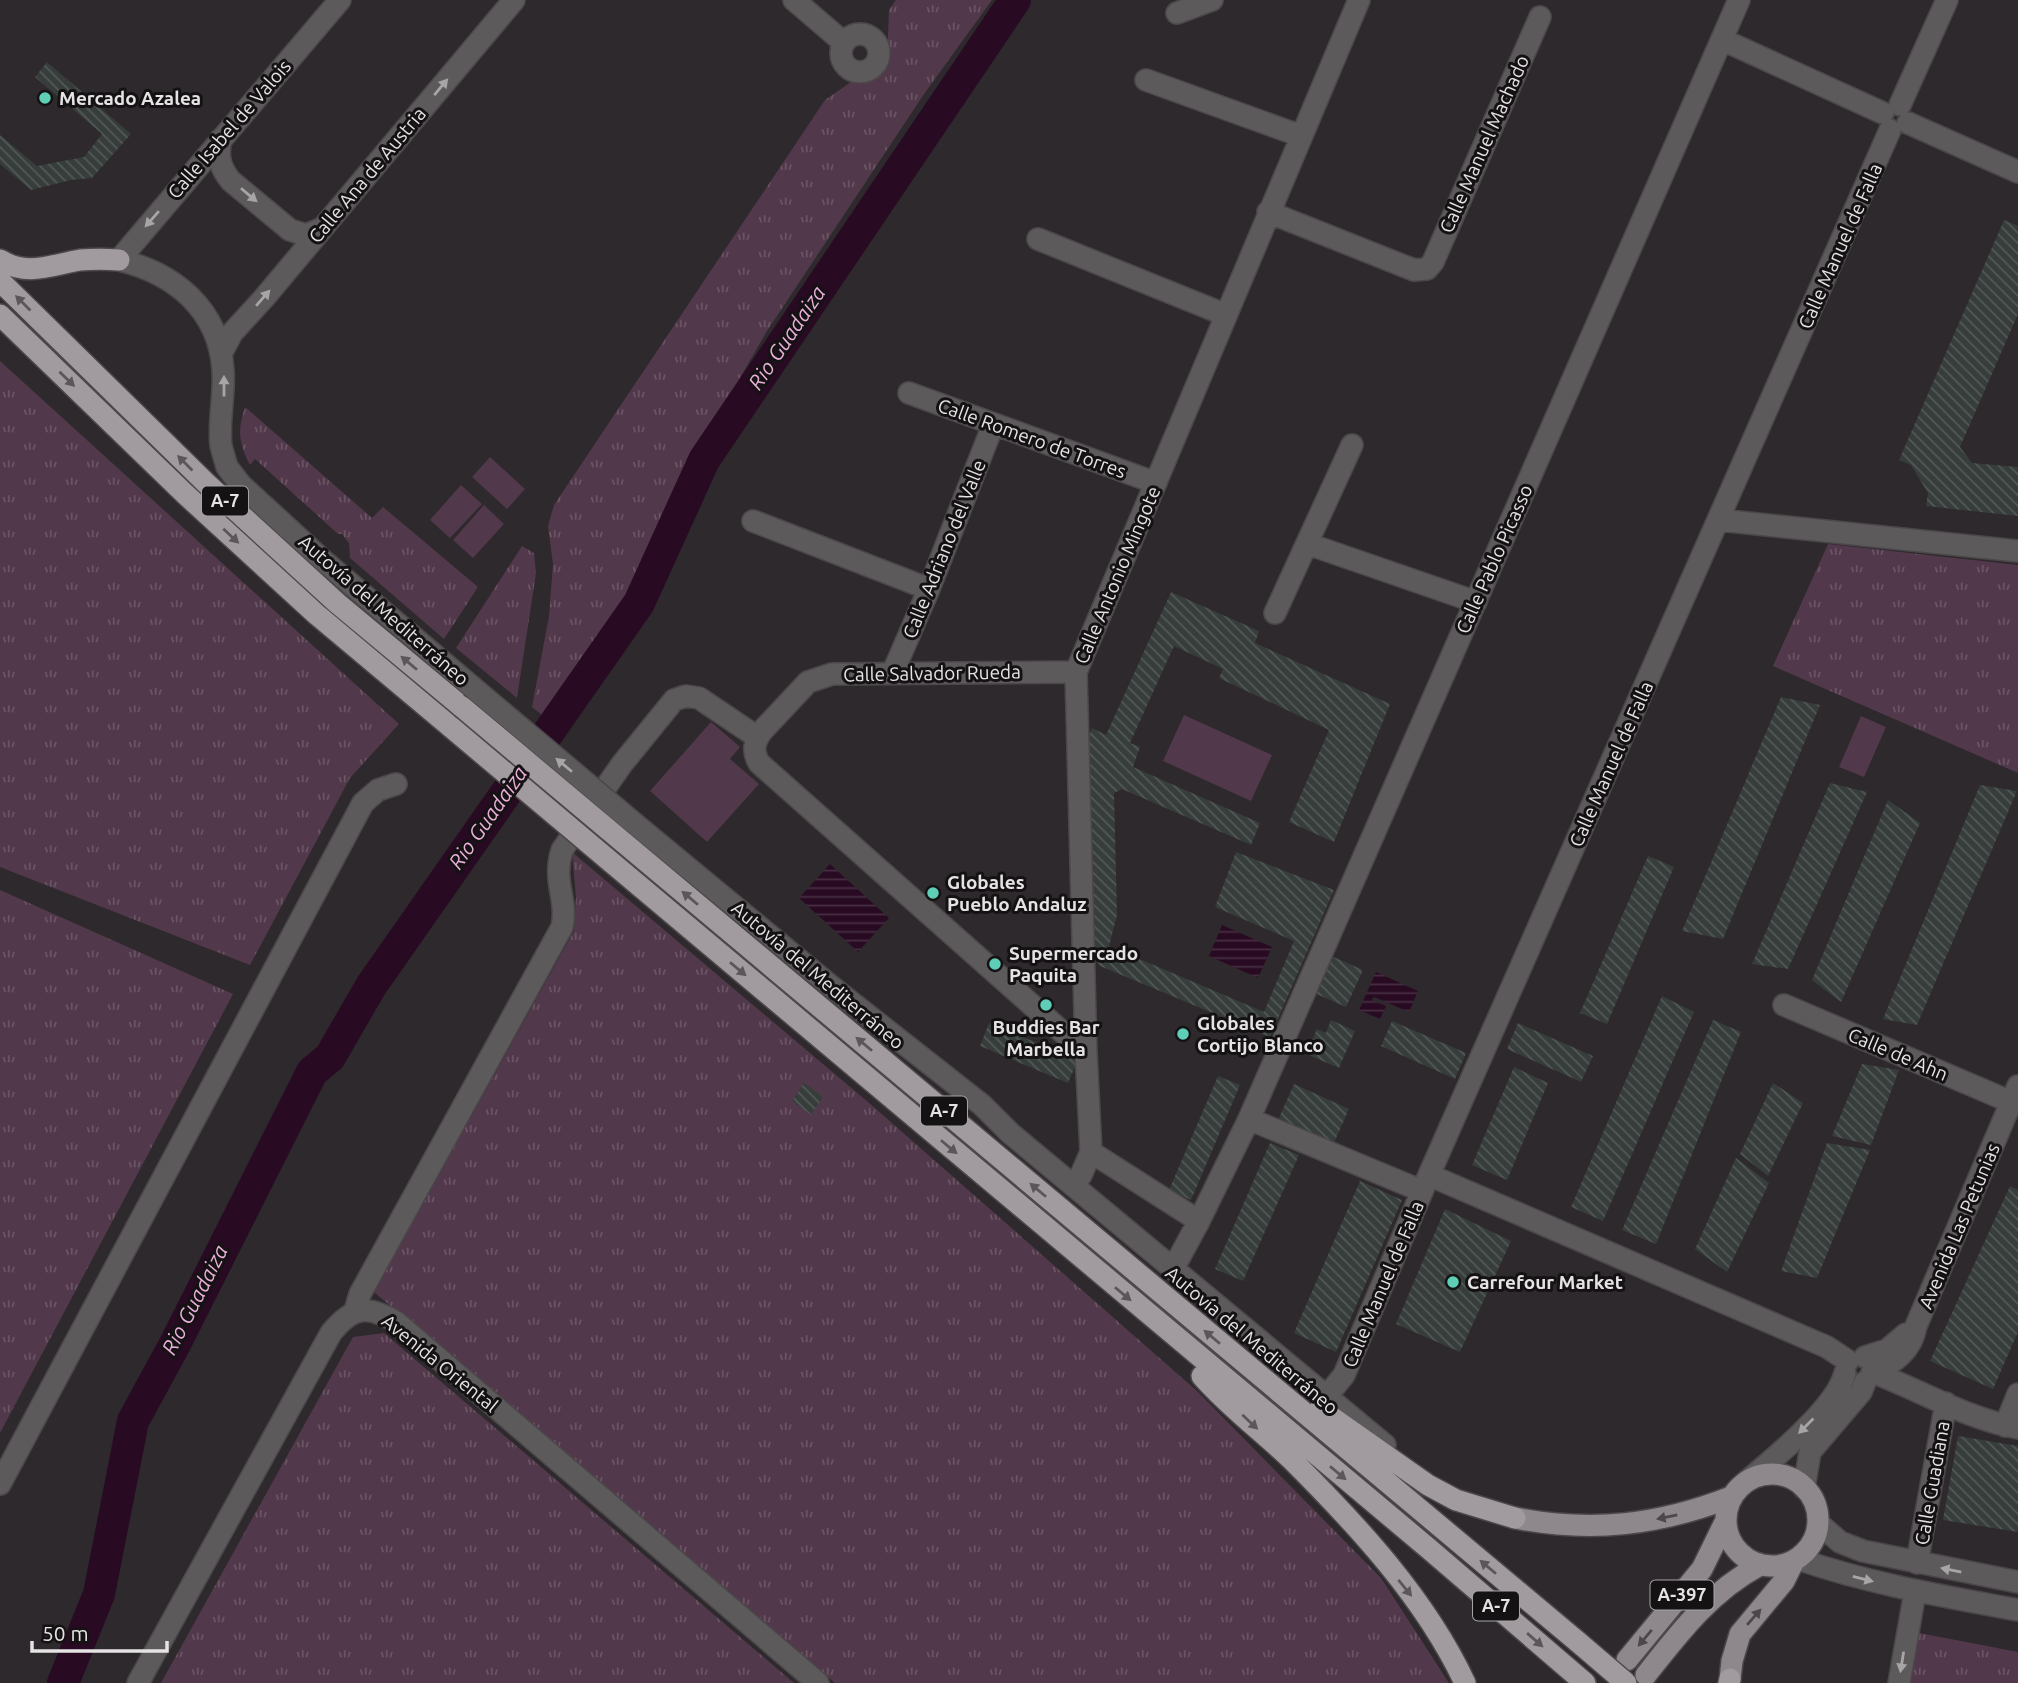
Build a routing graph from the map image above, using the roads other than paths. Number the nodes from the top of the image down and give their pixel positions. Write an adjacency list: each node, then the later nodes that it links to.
1 (340, 0): 15 (street, Calle Isabel de Valois)
2 (514, 0): 18 (street, Calle Ana de Austria, one-way to 2)
3 (794, 0): 11 (street)
4 (1212, 0): 8 (street)
5 (1359, 0): 14 (street, Calle Antonio Mingote)
6 (1739, 0): 10 (street, Calle Pablo Picasso)
7 (1947, 0): 13 (street, Calle Manuel de Falla)
8 (1177, 13)
9 (1540, 17): 17 (street, Calle Manuel Machado)
10 (1723, 40): 13 (street); 35 (street, Calle Pablo Picasso)
11 (843, 42)
12 (1146, 80): 14 (street)
13 (1895, 118): 16 (street); 30 (street, Calle Manuel de Falla)
14 (1301, 136): 17 (street, Calle Antonio Mingote)
15 (221, 139): 18 (street, one-way to 18); 21 (street, Calle Isabel de Valois, one-way to 21)
16 (2018, 172)
17 (1268, 212): 24 (street, Calle Antonio Mingote)
18 (321, 229): 25 (street, Calle Ana de Austria, one-way to 18)
19 (1038, 239): 24 (street)
20 (0, 260): 21 (highway)
21 (119, 260): 25 (street)
22 (0, 281): 41 (highway, Autovía del Mediterráneo / A-7, one-way to 22, bridge)
23 (0, 315): 52 (highway, A-7, one-way to 52, bridge)
24 (1226, 315): 29 (street, Calle Antonio Mingote)
25 (222, 352): 41 (street, one-way to 25, bridge)
26 (909, 393): 27 (street, Calle Romero de Torres)
27 (993, 425): 29 (street, Calle Romero de Torres); 34 (street, Calle Adriano del Valle)
28 (1352, 445): 32 (street)
29 (1156, 483): 38 (street, Calle Antonio Mingote)
30 (1719, 520): 33 (street); 47 (street, Calle Manuel de Falla)
31 (753, 521): 34 (street)
32 (1308, 544): 35 (street); 36 (street)
33 (2018, 551)
34 (929, 589): 37 (street, Calle Adriano del Valle)
35 (1476, 602): 45 (street, Calle Pablo Picasso)
36 (1275, 613)
37 (893, 672): 38 (street, Calle Salvador Rueda); 39 (street, Calle Salvador Rueda)
38 (1076, 672): 43 (street, Calle Antonio Mingote)
39 (757, 737): 43 (street); 51 (street)
40 (396, 784): 60 (street)
41 (629, 833): 48 (street); 54 (highway, Autovía del Mediterráneo / A-7, one-way to 41)
42 (1784, 1005): 44 (street, Calle de Ahn)
43 (1086, 1053): 46 (street, Calle Antonio Mingote)
44 (2015, 1094): 53 (street, Avenida Las Petunias)
45 (1249, 1119): 47 (street); 49 (street, Calle Pablo Picasso)
46 (1091, 1152): 48 (street); 49 (street)
47 (1426, 1183): 53 (street); 56 (street, Calle Manuel de Falla)
48 (1073, 1185): 50 (street)
49 (1199, 1222): 50 (street, Calle Pablo Picasso)
50 (1171, 1267): 56 (street)
51 (355, 1311): 75 (street, Avenida Oriental); 76 (street, Avenida Oriental)
52 (1172, 1335): 77 (highway, one-way to 77); 78 (highway, A-7, one-way to 78)
53 (1861, 1369): 57 (street); 59 (street, Avenida Las Petunias, one-way to 59); 61 (street, Avenida Las Petunias)
54 (1265, 1381): 63 (highway); 79 (highway, Autovía del Mediterráneo / A-7, one-way to 54, bridge)
55 (2018, 1394): 58 (street)
56 (1327, 1396): 63 (street)
57 (1946, 1404): 58 (street); 67 (street, Calle Guadiana)
58 (2012, 1427)
59 (1747, 1481): 61 (main road); 62 (main road)
60 (0, 1483)
61 (1804, 1488): 65 (main road)
62 (1731, 1497): 63 (main road, one-way to 63); 64 (main road)
63 (1515, 1518)
64 (1726, 1522): 68 (main road); 72 (main road, A-397, one-way to 72)
65 (1818, 1523): 66 (main road); 67 (street)
66 (1796, 1560): 68 (main road); 70 (street, one-way to 70); 74 (main road, one-way to 66)
67 (1917, 1563): 69 (street, one-way to 67)
68 (1760, 1565): 73 (main road, A-397)
69 (2018, 1582)
70 (1915, 1592): 71 (street); 80 (street, one-way to 80)
71 (2018, 1610)
72 (1627, 1660)
73 (1646, 1675)
74 (1730, 1682)
75 (138, 1683)
76 (818, 1683)
77 (1465, 1683)
78 (1585, 1683)
79 (1626, 1683)
80 (1899, 1683)

